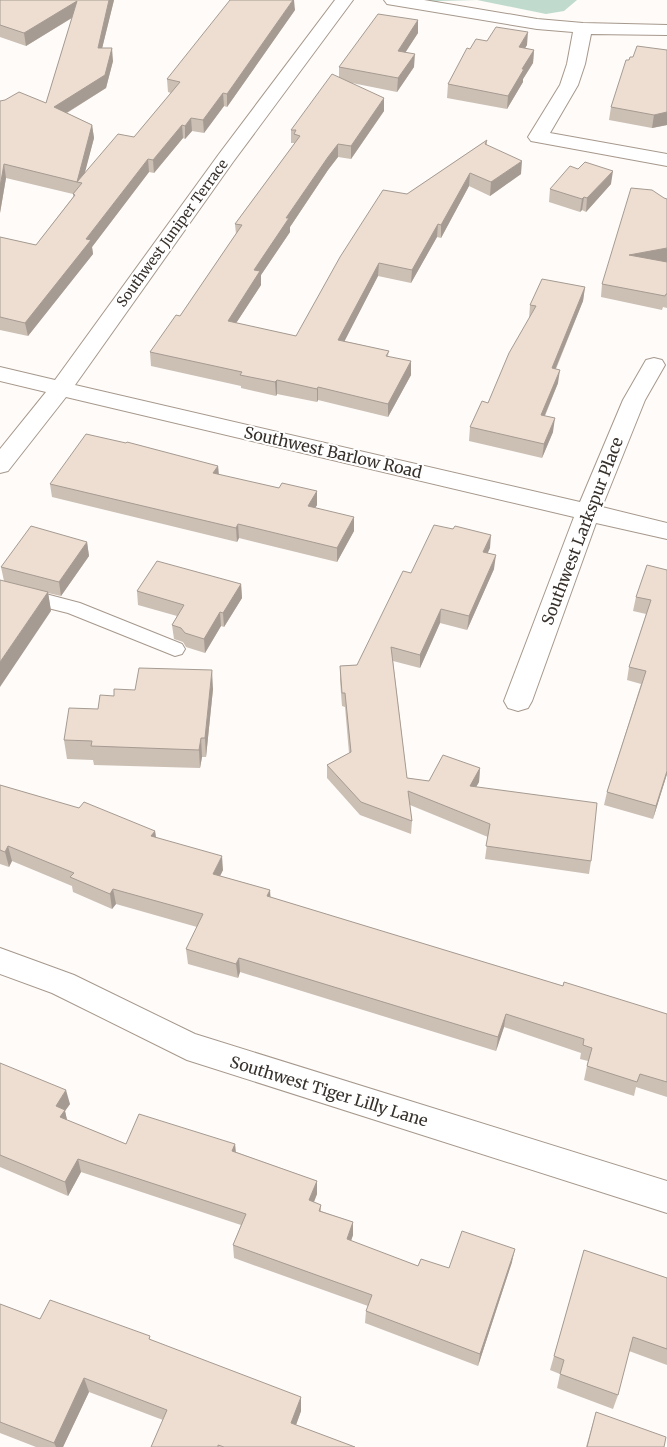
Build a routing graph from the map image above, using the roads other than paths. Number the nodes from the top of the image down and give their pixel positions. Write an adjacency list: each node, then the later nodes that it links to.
1 (344, 0): 8 (street, Southwest Juniper Terrace)
2 (393, 0): 3 (street)
3 (583, 28): 4 (street); 5 (street)
4 (667, 30)
5 (667, 160)
6 (654, 365): 10 (street, Southwest Larkspur Place)
7 (0, 374): 8 (street, Southwest Barlow Road)
8 (61, 388): 9 (street, Southwest Juniper Terrace); 10 (street, Southwest Barlow Road)
9 (0, 465)
10 (588, 512): 11 (street, Southwest Barlow Road); 14 (street, Southwest Larkspur Place)
11 (667, 531)
12 (0, 589): 13 (lane)
13 (174, 649)
14 (518, 701)
15 (0, 961): 16 (street, Southwest Tiger Lilly Lane)
16 (667, 1197)

